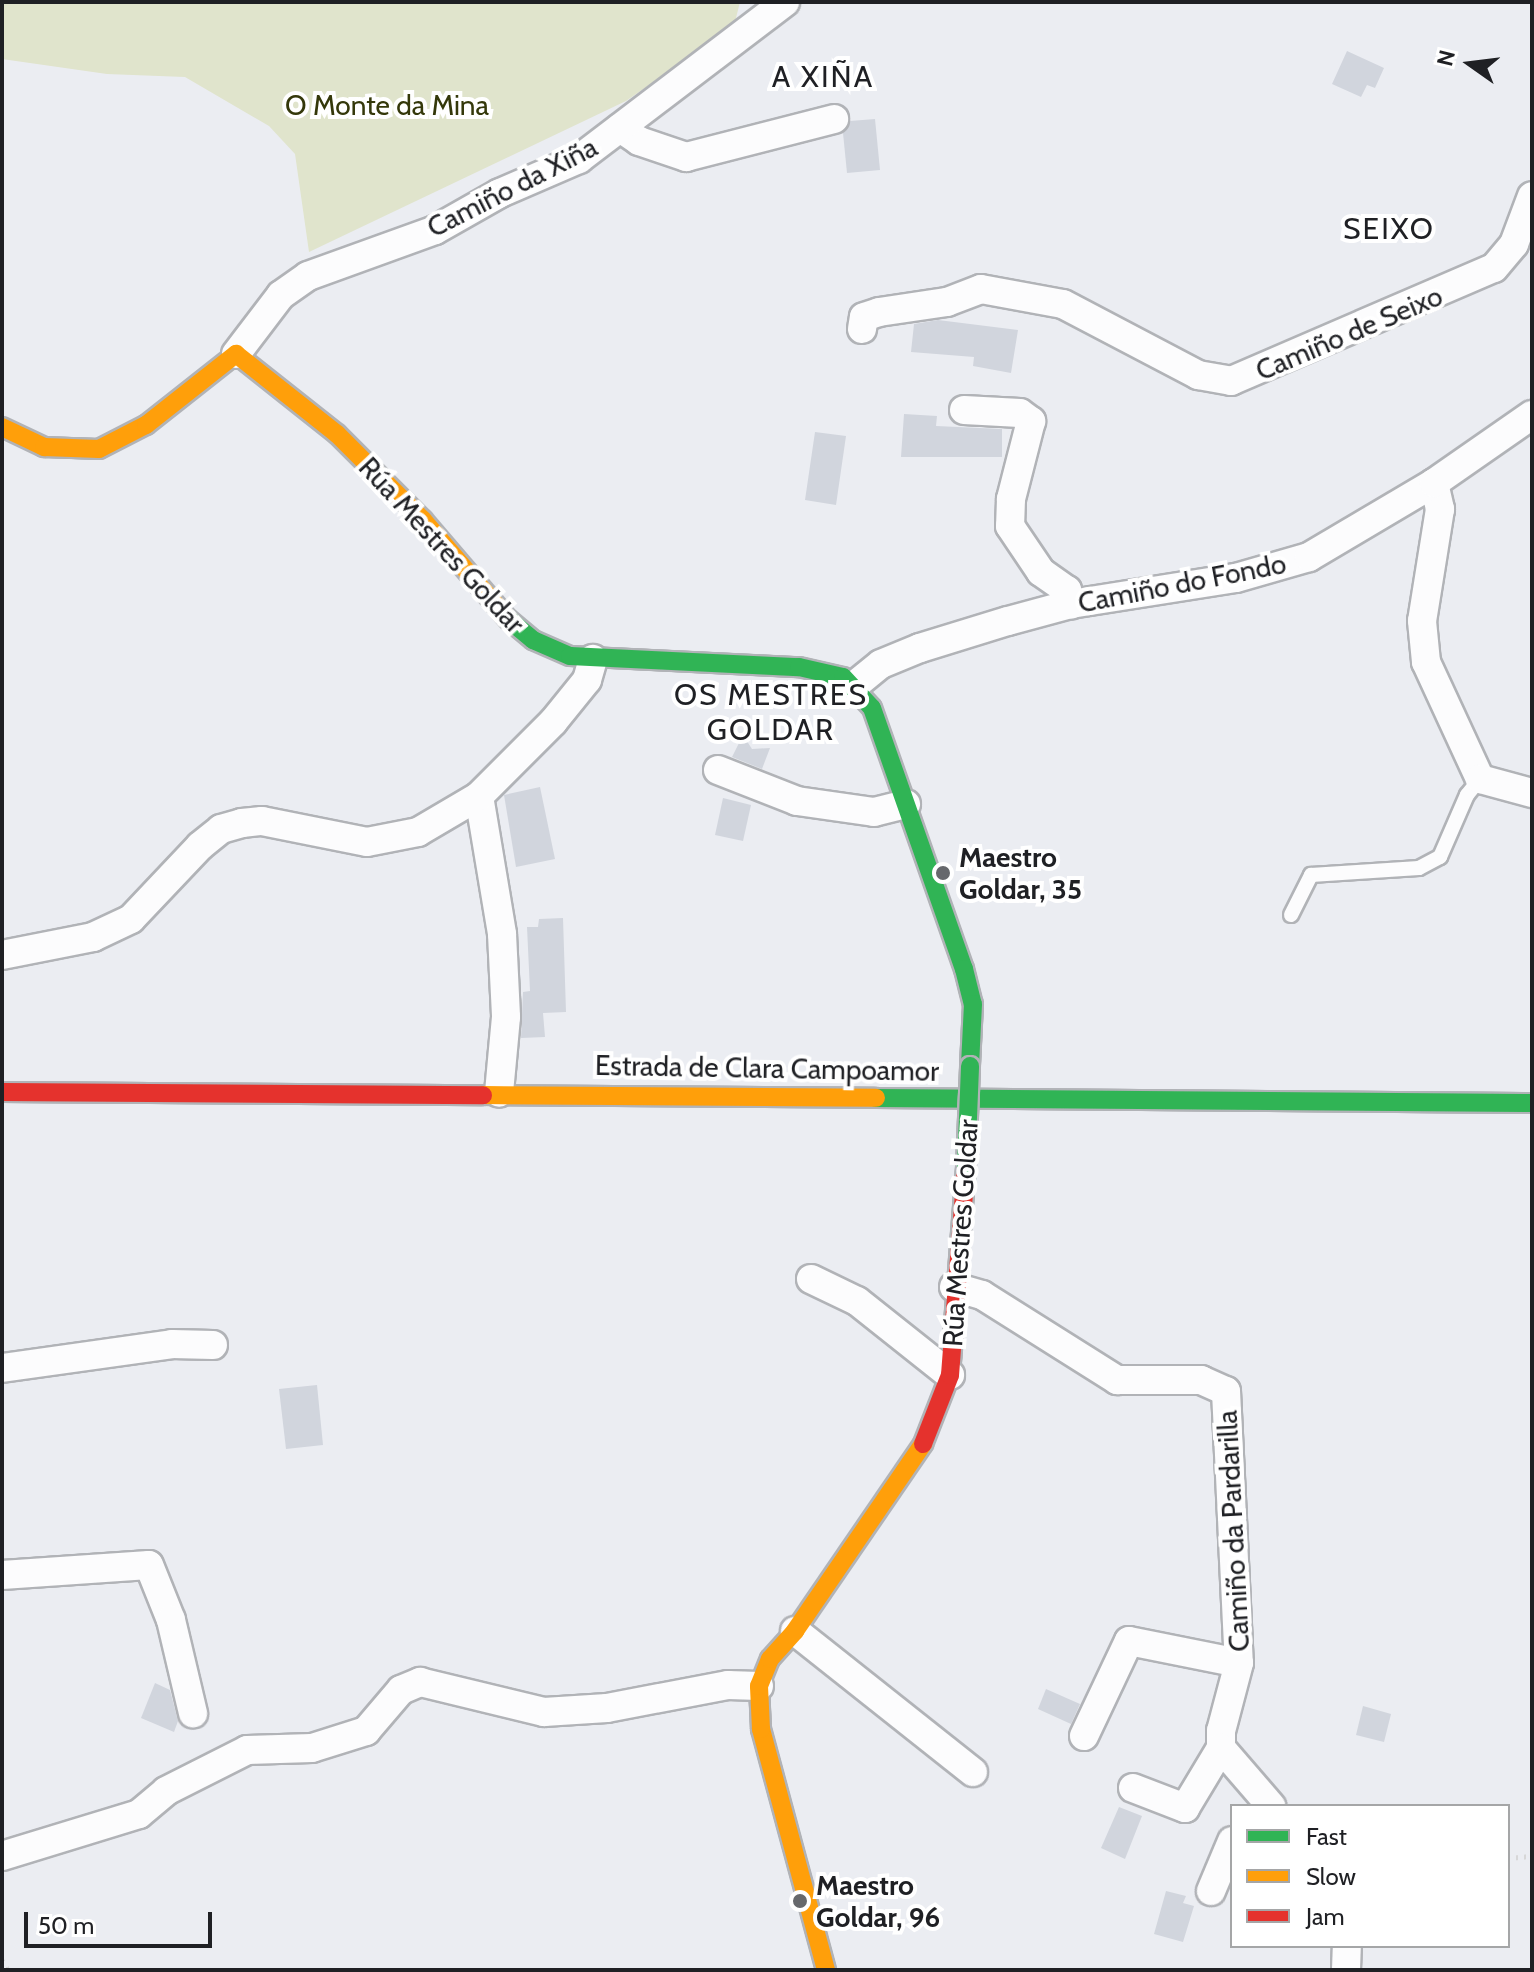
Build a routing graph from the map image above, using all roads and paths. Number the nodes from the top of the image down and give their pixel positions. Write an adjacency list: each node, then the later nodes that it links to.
1 (785, 2): 3 (street, Camiño da Xiña)
2 (834, 119): 3 (street)
3 (620, 128): 6 (street, Camiño da Xiña)
4 (1532, 196): 5 (street, Camiño de Seixo)
5 (862, 329)
6 (236, 354): 9 (street); 12 (street, Rúa Mestres Goldar)
7 (964, 410): 11 (street)
8 (1532, 415): 10 (street, Camiño do Fondo)
9 (2, 427)
10 (1434, 483): 11 (street, Camiño do Fondo); 15 (street)
11 (1071, 604): 13 (street, Camiño do Fondo)
12 (593, 659): 13 (street, Rúa Mestres Goldar); 17 (street)
13 (855, 685): 18 (street, Rúa Mestres Goldar)
14 (718, 770): 18 (street)
15 (1480, 779): 16 (street); 19 (lane)
16 (1532, 793)
17 (479, 796): 20 (street); 22 (street)
18 (906, 804): 27 (street, Rúa Mestres Goldar, bridge)
19 (1291, 915)
20 (2, 955)
21 (2, 1092): 22 (street, Estrada de Clara Campoamor)
22 (499, 1093): 23 (street, Estrada de Clara Campoamor)
23 (1532, 1103)
24 (945, 1124): 25 (street, Estrada de Clara Campoamor)
25 (992, 1124)
26 (811, 1279): 30 (street, Rúa Mestres Goldar)
27 (954, 1287): 30 (street, Rúa Mestres Goldar); 33 (street, Camiño da Pardarilla)
28 (213, 1345): 29 (street)
29 (2, 1368)
30 (950, 1375): 32 (street, Rúa Mestres Goldar)
31 (2, 1575): 35 (street)
32 (795, 1631): 34 (street, Rúa Mestres Goldar); 38 (street)
33 (1239, 1663): 36 (street); 37 (street, Camiño da Pardarilla)
34 (759, 1686): 42 (street); 49 (street)
35 (193, 1713)
36 (1084, 1736)
37 (1221, 1748): 39 (street); 40 (street)
38 (973, 1772)
39 (1133, 1788)
40 (1258, 1800)
41 (1230, 1846): 45 (street)
42 (2, 1856)
43 (1532, 1856): 44 (path)
44 (1510, 1858)
45 (1211, 1891)
46 (1347, 1948): 50 (street)
47 (2, 1960): 48 (path)
48 (8, 1970)
49 (826, 1970)
50 (1346, 1970)

